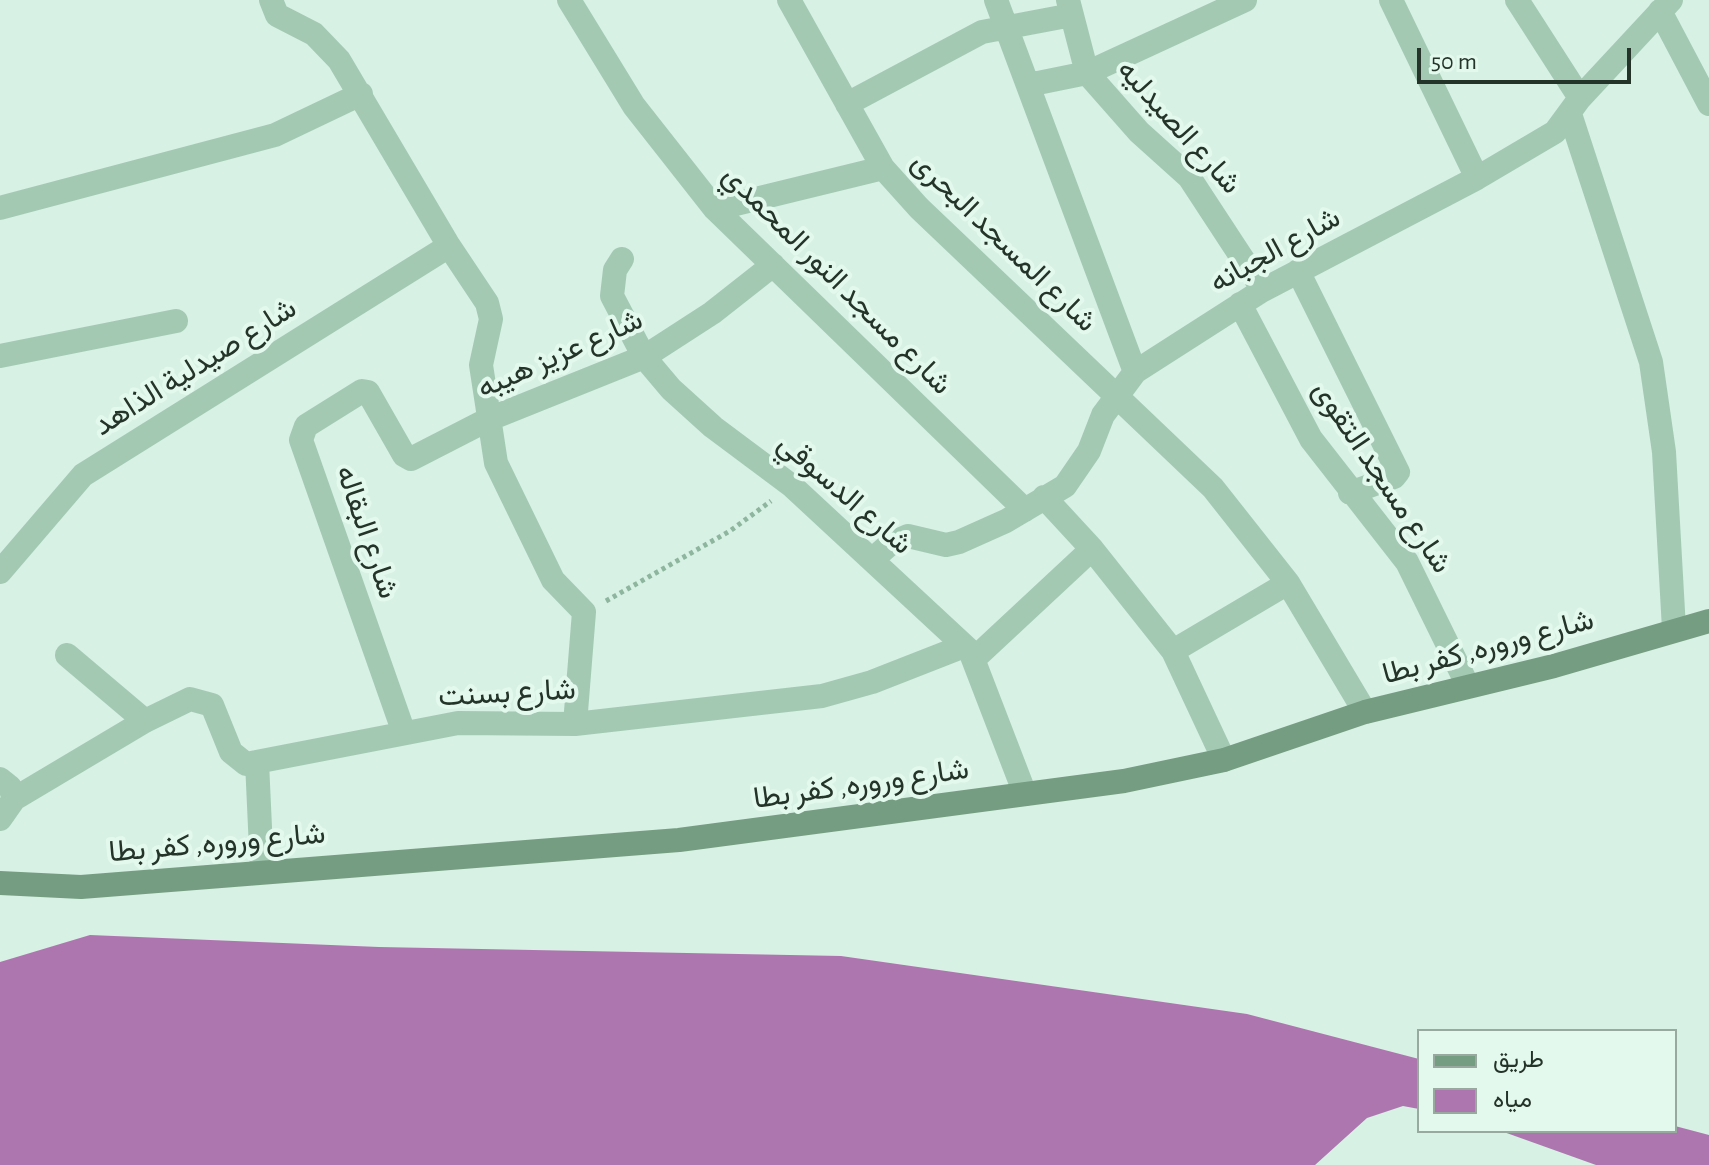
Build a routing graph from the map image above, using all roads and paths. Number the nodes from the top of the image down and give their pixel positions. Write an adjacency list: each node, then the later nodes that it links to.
1 (271, 0): 13 (street)
2 (569, 0): 20 (street, شارع مسجد النور المحمدي)
3 (789, 0): 14 (street, شارع المسجد البحرى)
4 (996, 0): 10 (street)
5 (1245, 0): 11 (street)
6 (1391, 0): 18 (street)
7 (1517, 0): 16 (street)
8 (1666, 5): 15 (street); 16 (street, شارع الجبانه)
9 (1070, 8): 10 (street); 11 (street, شارع الصيدليه)
10 (1006, 25): 12 (street); 14 (street)
11 (1087, 73): 12 (street); 25 (street, شارع الصيدليه)
12 (1028, 85): 30 (street)
13 (361, 94): 19 (street); 21 (street)
14 (847, 104): 17 (street, شارع المسجد البحرى)
15 (1709, 104)
16 (1575, 106): 18 (street, شارع الجبانه); 43 (street)
17 (883, 168): 20 (street); 31 (street, شارع المسجد البحرى)
18 (1477, 178): 24 (street, شارع الجبانه)
19 (0, 208)
20 (715, 209): 23 (street, شارع مسجد النور المحمدي)
21 (449, 246): 33 (street); 39 (street, شارع صيدلية الذاهد)
22 (622, 259): 29 (street, شارع الدسوقي)
23 (773, 265): 29 (street, شارع عزيز هيبه); 36 (street, شارع مسجد النور المحمدي)
24 (1298, 271): 25 (street, شارع الجبانه); 35 (street)
25 (1263, 290): 26 (street, شارع الجبانه)
26 (1240, 304): 30 (street, شارع الجبانه); 35 (street, شارع مسجد التقوى)
27 (176, 321): 28 (street)
28 (0, 356)
29 (644, 357): 33 (street, شارع عزيز هيبه); 34 (street, شارع الدسوقي)
30 (1135, 372): 31 (street, شارع الجبانه)
31 (1117, 395): 36 (street, شارع الجبانه); 40 (street, شارع المسجد البحرى)
32 (372, 396): 33 (street, شارع عزيز هيبه); 51 (street, شارع البقاله)
33 (487, 420): 41 (street)
34 (792, 486): 38 (street, شارع الدسوقي); 41 (path)
35 (1350, 493): 47 (street, شارع مسجد التقوى)
36 (1034, 503): 37 (street, شارع مسجد النور المحمدي); 38 (street, شارع الجبانه)
37 (1092, 549): 44 (street, شارع مسجد النور المحمدي); 45 (street)
38 (873, 559): 45 (street, شارع الدسوقي)
39 (0, 572)
40 (1288, 583): 44 (street); 48 (street, شارع المسجد البحرى)
41 (584, 612): 50 (street)
42 (1709, 621): 43 (street, شارع وروره, كفر بطا)
43 (1674, 629): 47 (street, شارع وروره, كفر بطا)
44 (1173, 651): 52 (street, شارع مسجد النور المحمدي)
45 (970, 652): 50 (street, شارع بسنت); 55 (street, شارع الدسوقي)
46 (67, 655): 49 (street)
47 (1468, 686): 48 (street, شارع وروره, كفر بطا)
48 (1365, 712): 52 (street, شارع وروره, كفر بطا)
49 (145, 721): 53 (street); 56 (street)
50 (575, 724): 51 (street, شارع بسنت)
51 (404, 733): 53 (street, شارع بسنت)
52 (1224, 760): 55 (street, شارع وروره, كفر بطا)
53 (257, 762): 58 (street)
54 (0, 779): 56 (street)
55 (1025, 794): 58 (street, شارع وروره, كفر بطا)
56 (14, 799): 57 (street)
57 (0, 819)
58 (262, 871): 59 (street, شارع وروره, كفر بطا)
59 (0, 883)

